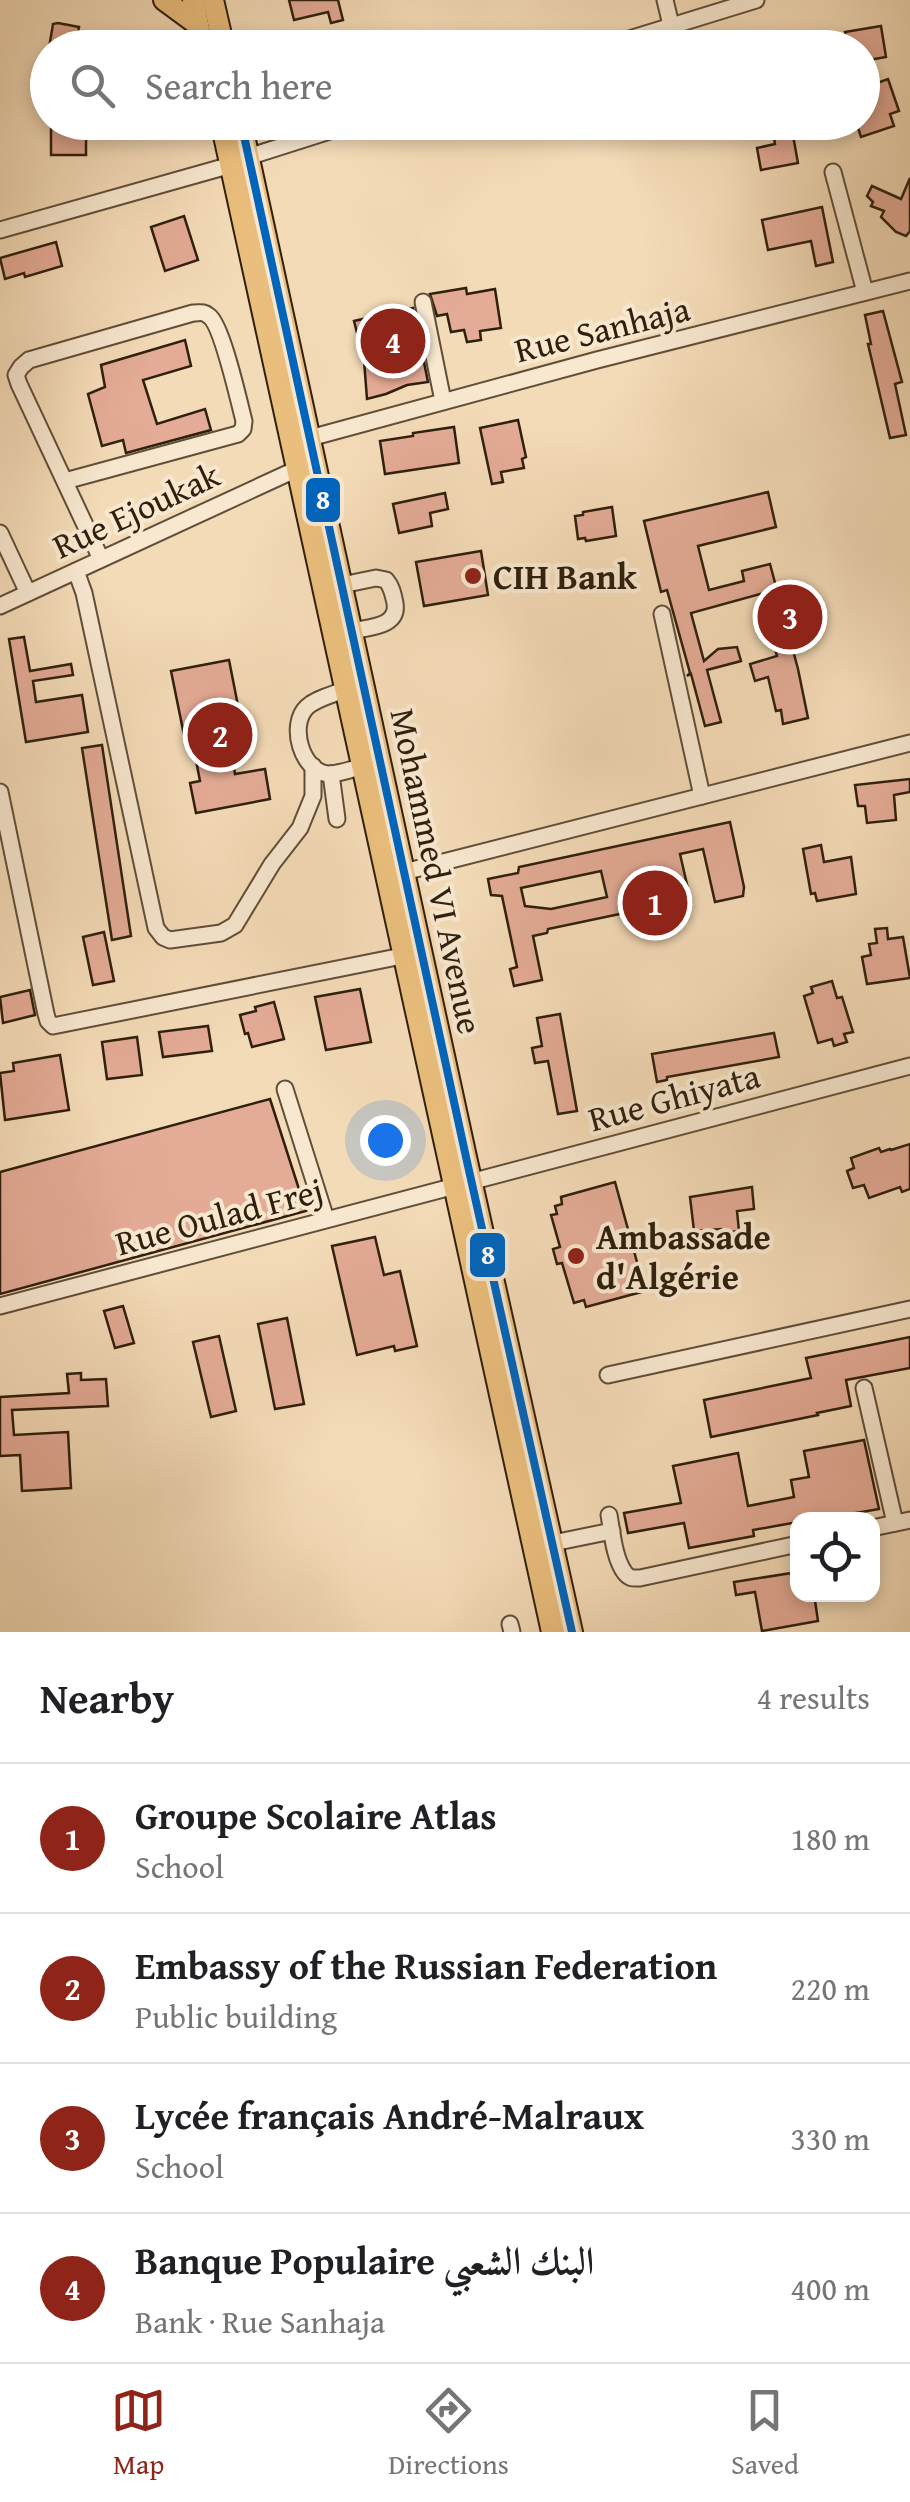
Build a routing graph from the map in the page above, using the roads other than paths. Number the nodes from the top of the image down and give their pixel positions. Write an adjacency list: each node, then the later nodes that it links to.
1 (164, 0): 6 (main road)
2 (193, 0): 6 (main road)
3 (214, 0): 9 (main road)
4 (664, 0): 7 (street)
5 (756, 0): 7 (street)
6 (198, 25): 8 (main road)
7 (671, 25): 10 (street)
8 (199, 30)
9 (220, 30)
10 (656, 30)
11 (230, 140): 14 (main road)
12 (240, 140): 14 (main road, Mohammed VI Avenue)
13 (304, 140): 14 (street)
14 (240, 161): 16 (street); 21 (main road, Mohammed VI Avenue); 22 (main road)
15 (833, 172): 18 (street)
16 (0, 230)
17 (910, 281): 18 (street, Rue Sanhaja)
18 (865, 292): 20 (street, Rue Sanhaja)
19 (423, 302): 20 (street)
20 (443, 401): 21 (street, Rue Sanhaja)
21 (310, 438): 27 (main road, Mohammed VI Avenue)
22 (297, 468): 25 (street, Rue Ejoukak); 32 (main road)
23 (65, 481): 23 (street); 25 (street)
24 (0, 533): 28 (street)
25 (101, 559): 26 (street, Rue Ejoukak)
26 (76, 571): 28 (street, Rue Ejoukak); 34 (street)
27 (342, 584): 31 (main road, Mohammed VI Avenue); 31 (street)
28 (28, 593): 29 (street, Rue Ejoukak)
29 (0, 606)
30 (662, 614): 38 (street)
31 (352, 631): 40 (main road, Mohammed VI Avenue)
32 (344, 690): 34 (street); 35 (main road)
33 (910, 744): 38 (street)
34 (313, 766): 36 (street)
35 (361, 767): 36 (street); 41 (main road)
36 (331, 774): 39 (street)
37 (0, 792): 41 (street)
38 (702, 796): 40 (street)
39 (337, 819)
40 (404, 872): 44 (main road, Mohammed VI Avenue)
41 (402, 956): 44 (main road)
42 (910, 1066): 44 (street, Rue Ghiyata)
43 (285, 1090): 45 (street)
44 (463, 1183): 45 (street, Rue Oulad Frej); 51 (main road, Mohammed VI Avenue); 53 (main road)
45 (326, 1219): 46 (street, Rue Oulad Frej)
46 (0, 1306)
47 (910, 1309): 48 (street)
48 (608, 1375)
49 (864, 1388): 50 (street)
50 (903, 1522)
51 (552, 1543): 52 (street); 54 (main road, Mohammed VI Avenue)
52 (790, 1546)
53 (552, 1632)
54 (572, 1632)

